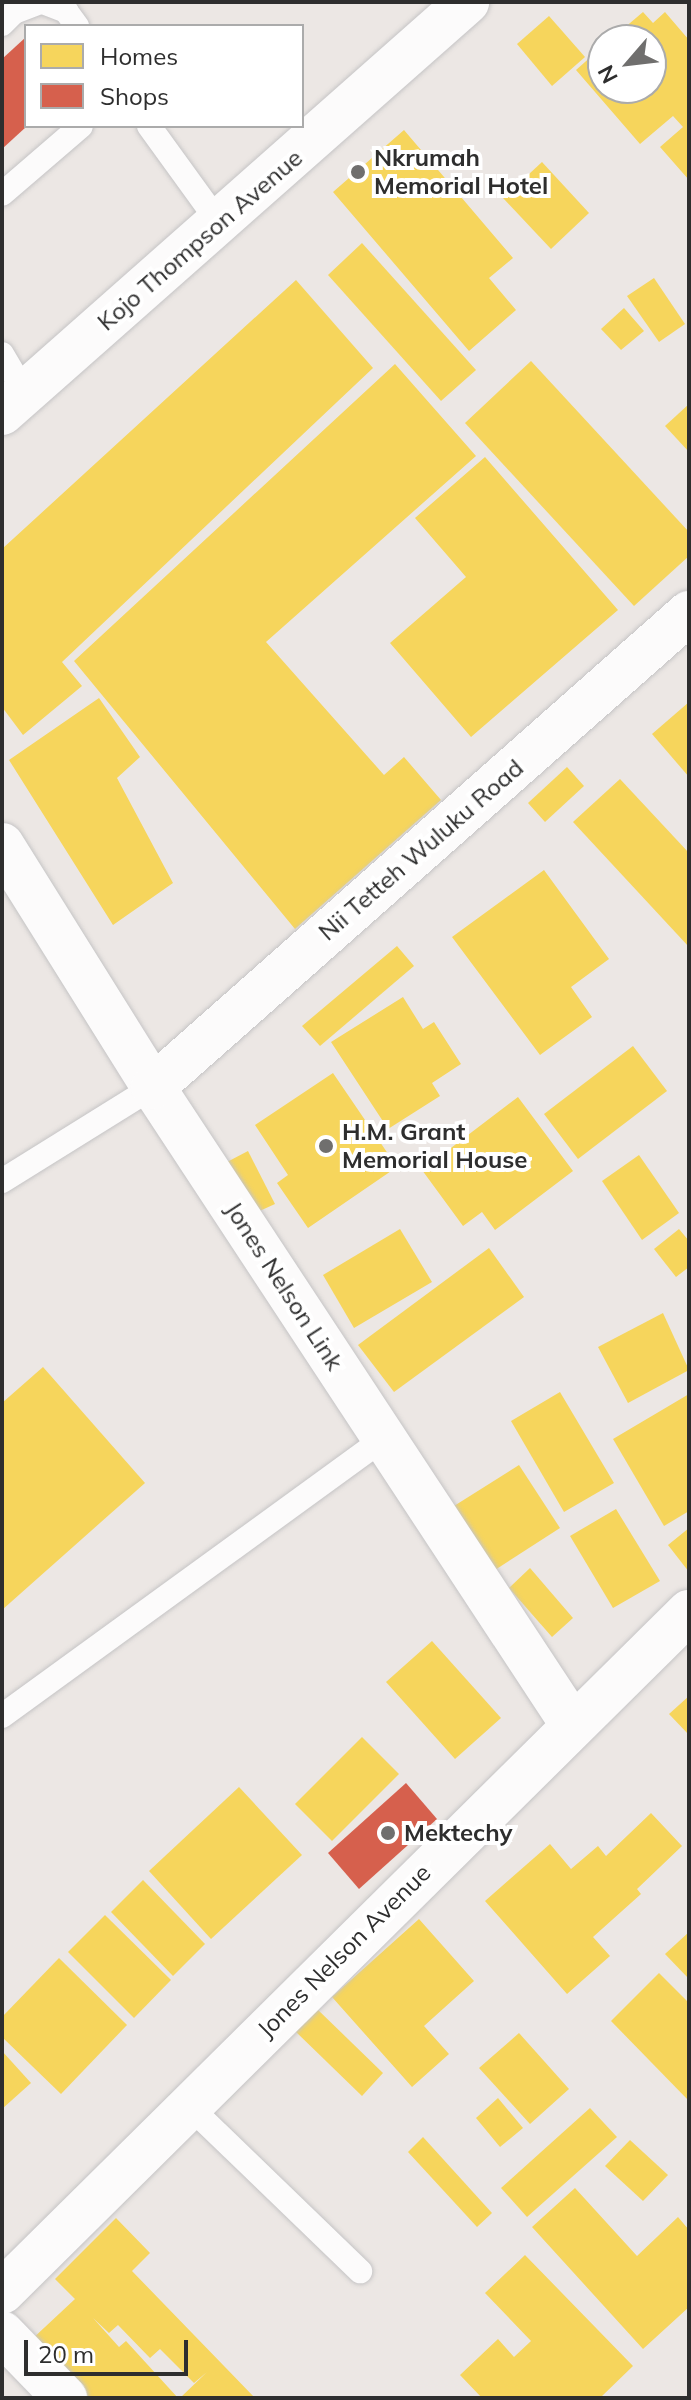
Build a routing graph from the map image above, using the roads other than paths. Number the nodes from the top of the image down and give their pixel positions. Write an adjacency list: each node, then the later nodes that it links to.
1 (41, 2): 3 (lane); 4 (lane)
2 (467, 2): 8 (street, Kojo Thompson Avenue)
3 (2, 24)
4 (76, 24)
5 (79, 128): 7 (lane)
6 (150, 128): 8 (lane)
7 (2, 194)
8 (220, 224): 10 (street, Kojo Thompson Avenue)
9 (2, 354): 10 (lane)
10 (13, 403)
11 (689, 613): 13 (street, Nii Tetteh Wuluku Road)
12 (2, 845): 13 (street, Jones Nelson Link)
13 (153, 1087): 14 (lane); 15 (street, Jones Nelson Link)
14 (2, 1181)
15 (384, 1438): 17 (lane); 18 (street, Jones Nelson Link)
16 (689, 1612): 18 (street, Jones Nelson Avenue)
17 (2, 1716)
18 (572, 1724): 19 (street, Jones Nelson Avenue)
19 (189, 2106): 20 (lane); 21 (street, Jones Nelson Avenue)
20 (360, 2271)
21 (2, 2292)
22 (2, 2333): 23 (street)
23 (65, 2398)

